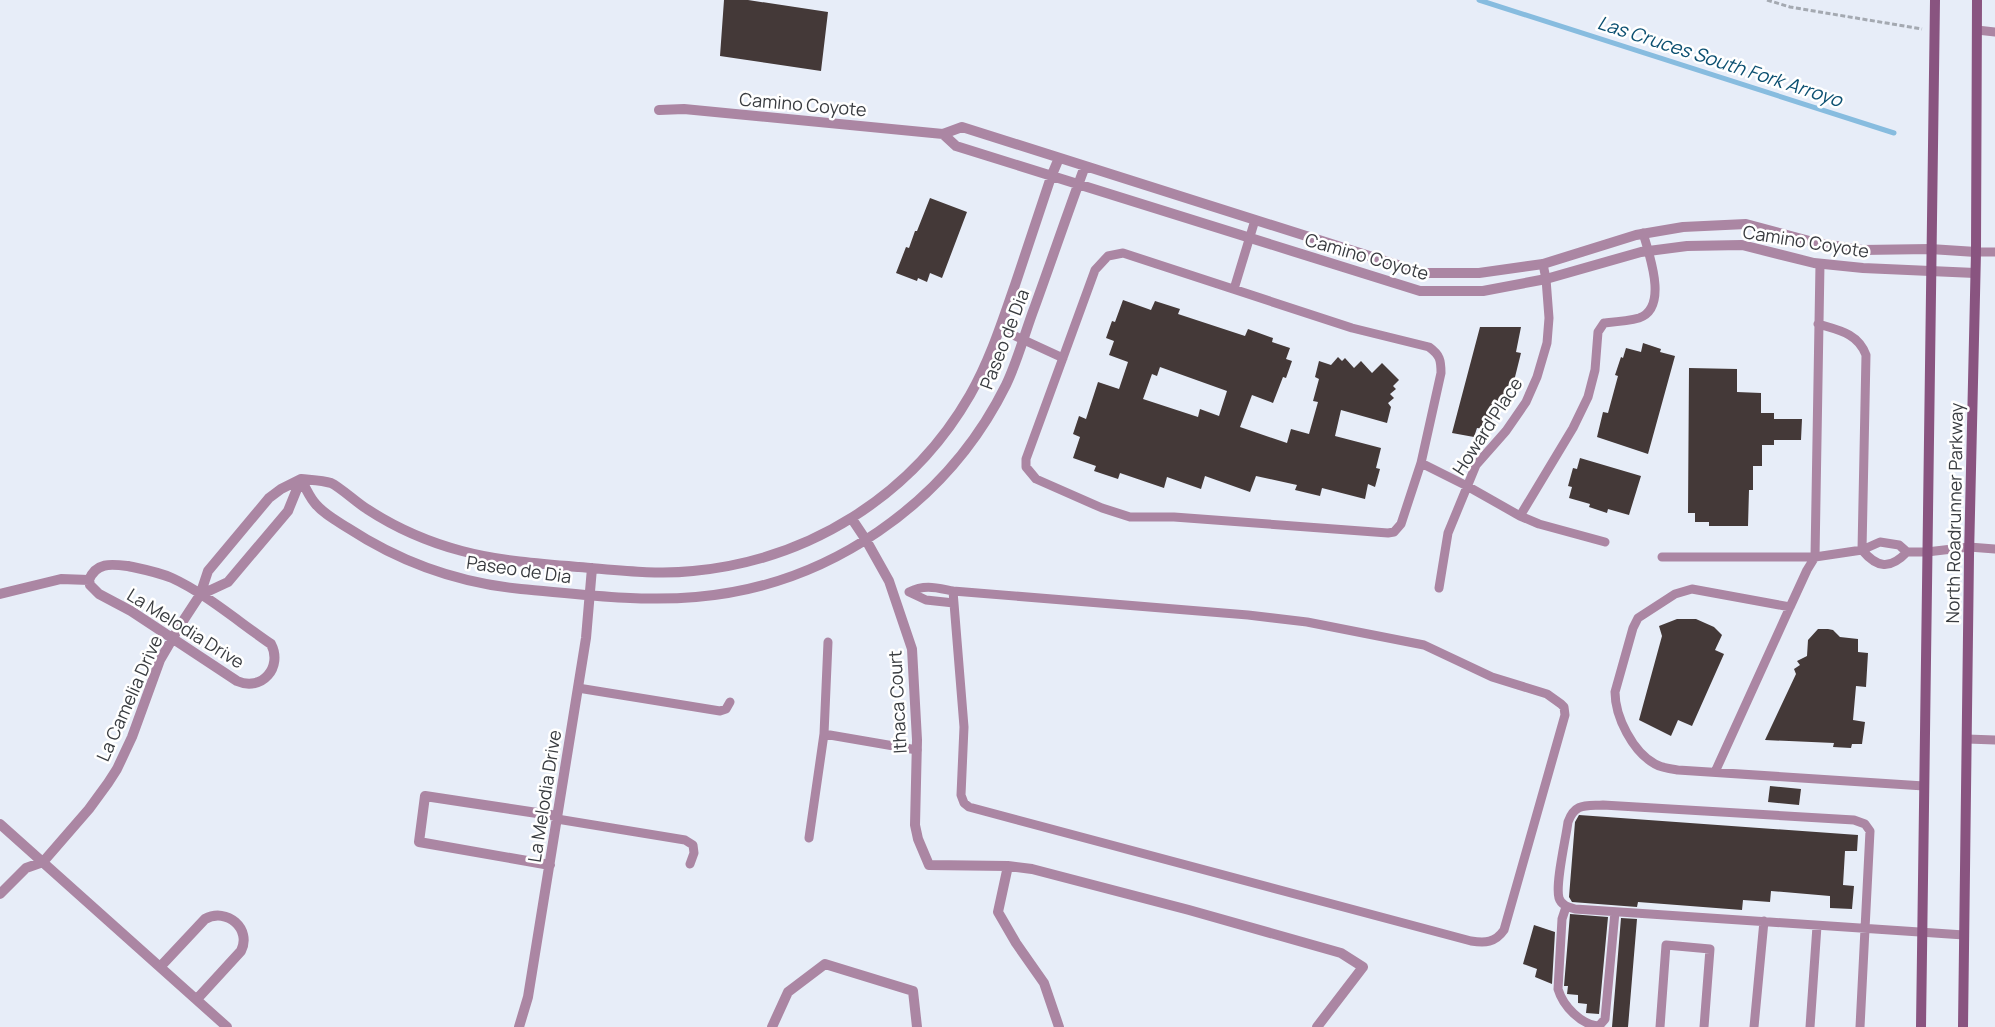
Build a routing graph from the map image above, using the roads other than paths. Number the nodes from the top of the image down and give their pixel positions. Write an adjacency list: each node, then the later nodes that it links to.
1 (1935, 0): 14 (main road, North Roadrunner Parkway)
2 (1978, 0): 3 (main road, North Roadrunner Parkway)
3 (1977, 30): 4 (lane); 16 (main road, North Roadrunner Parkway)
4 (1995, 32)
5 (659, 110): 6 (street, Camino Coyote)
6 (943, 134): 7 (street, Camino Coyote); 9 (street, Camino Coyote)
7 (1059, 158): 8 (street, Camino Coyote); 9 (street, Paseo de Dia)
8 (1085, 166): 10 (street, Paseo de Dia); 11 (street, Camino Coyote)
9 (1051, 176): 10 (street, Camino Coyote); 25 (street, Paseo de Dia)
10 (1078, 186): 13 (street, Camino Coyote); 26 (street, Paseo de Dia)
11 (1255, 220): 13 (lane); 18 (street, Camino Coyote)
12 (1643, 233): 14 (street, Camino Coyote); 15 (lane); 18 (street, Camino Coyote)
13 (1249, 238): 22 (street, Camino Coyote); 23 (lane)
14 (1930, 249): 16 (street, Camino Coyote); 20 (main road, North Roadrunner Parkway)
15 (1648, 251): 19 (street, Camino Coyote); 22 (street, Camino Coyote); 31 (lane)
16 (1976, 252): 17 (lane); 21 (main road, North Roadrunner Parkway)
17 (1995, 252)
18 (1543, 264): 22 (lane, Howard Place)
19 (1820, 264): 20 (street, Camino Coyote); 24 (lane)
20 (1930, 272): 21 (street, Camino Coyote); 39 (main road, North Roadrunner Parkway)
21 (1975, 273): 35 (main road, North Roadrunner Parkway)
22 (1546, 279): 30 (lane, Howard Place)
23 (1234, 289): 27 (lane); 28 (lane)
24 (1818, 324): 37 (lane); 41 (lane)
25 (1000, 329): 26 (lane); 32 (street, Paseo de Dia)
26 (1022, 341): 27 (lane); 33 (street, Paseo de Dia)
27 (1062, 358): 28 (lane)
28 (1421, 464): 30 (lane)
29 (301, 479): 42 (street, Paseo de Dia); 49 (street, La Camelia Drive); 49 (street); 50 (street, Paseo de Dia)
30 (1467, 486): 31 (lane); 44 (lane, Howard Place)
31 (1520, 516): 34 (lane)
32 (852, 519): 33 (street, Ithaca Court); 42 (street, Paseo de Dia)
33 (866, 540): 48 (street, Ithaca Court); 50 (street, Paseo de Dia)
34 (1605, 542)
35 (1969, 547): 36 (lane); 39 (lane); 58 (main road, North Roadrunner Parkway)
36 (1995, 549)
37 (1862, 550): 38 (lane); 38 (lane); 41 (lane)
38 (1907, 552): 39 (lane)
39 (1927, 552): 62 (main road, North Roadrunner Parkway)
40 (1662, 557): 41 (lane)
41 (1815, 557): 52 (lane)
42 (592, 568): 50 (street, La Melodia Drive)
43 (89, 580): 47 (street); 49 (street, La Melodia Drive); 53 (street, La Melodia Drive)
44 (1439, 588)
45 (953, 591): 46 (lane); 51 (lane); 51 (lane)
46 (909, 592): 48 (lane); 51 (lane)
47 (0, 594)
48 (893, 594): 60 (street, Ithaca Court)
49 (200, 595): 53 (street, La Camelia Drive); 53 (street, La Melodia Drive)
50 (591, 595): 55 (street, La Melodia Drive)
51 (954, 603)
52 (1790, 607): 61 (lane); 61 (lane)
53 (173, 638): 66 (street, La Camelia Drive)
54 (828, 642): 57 (lane)
55 (578, 688): 56 (lane); 63 (street, La Melodia Drive)
56 (730, 702)
57 (824, 734): 60 (lane); 65 (lane)
58 (1967, 739): 59 (lane); 77 (main road, North Roadrunner Parkway)
59 (1995, 740)
60 (917, 750): 69 (street, Ithaca Court)
61 (1714, 772): 62 (lane)
62 (1924, 786): 76 (main road, North Roadrunner Parkway)
63 (557, 818): 67 (lane); 68 (street, La Melodia Drive); 68 (street)
64 (0, 824): 66 (street)
65 (809, 838)
66 (43, 862): 70 (street, La Camelia Drive); 78 (street)
67 (690, 864)
68 (550, 865): 81 (street, La Melodia Drive)
69 (1008, 866): 84 (street); 85 (street)
70 (0, 894)
71 (1566, 907): 72 (lane); 72 (lane); 75 (lane)
72 (1615, 912): 73 (lane)
73 (1764, 921): 74 (lane); 88 (lane)
74 (1817, 926): 75 (lane); 89 (lane)
75 (1866, 930): 76 (lane); 90 (lane)
76 (1922, 932): 77 (lane); 91 (main road, North Roadrunner Parkway)
77 (1964, 935): 92 (main road, North Roadrunner Parkway)
78 (160, 967): 79 (street); 79 (street)
79 (198, 999): 80 (street)
80 (228, 1027)
81 (520, 1027)
82 (772, 1027): 83 (street)
83 (917, 1027)
84 (1059, 1027)
85 (1317, 1027)
86 (1660, 1027): 87 (lane)
87 (1704, 1027)
88 (1754, 1027)
89 (1810, 1027)
90 (1860, 1027)
91 (1921, 1027)
92 (1963, 1027)

